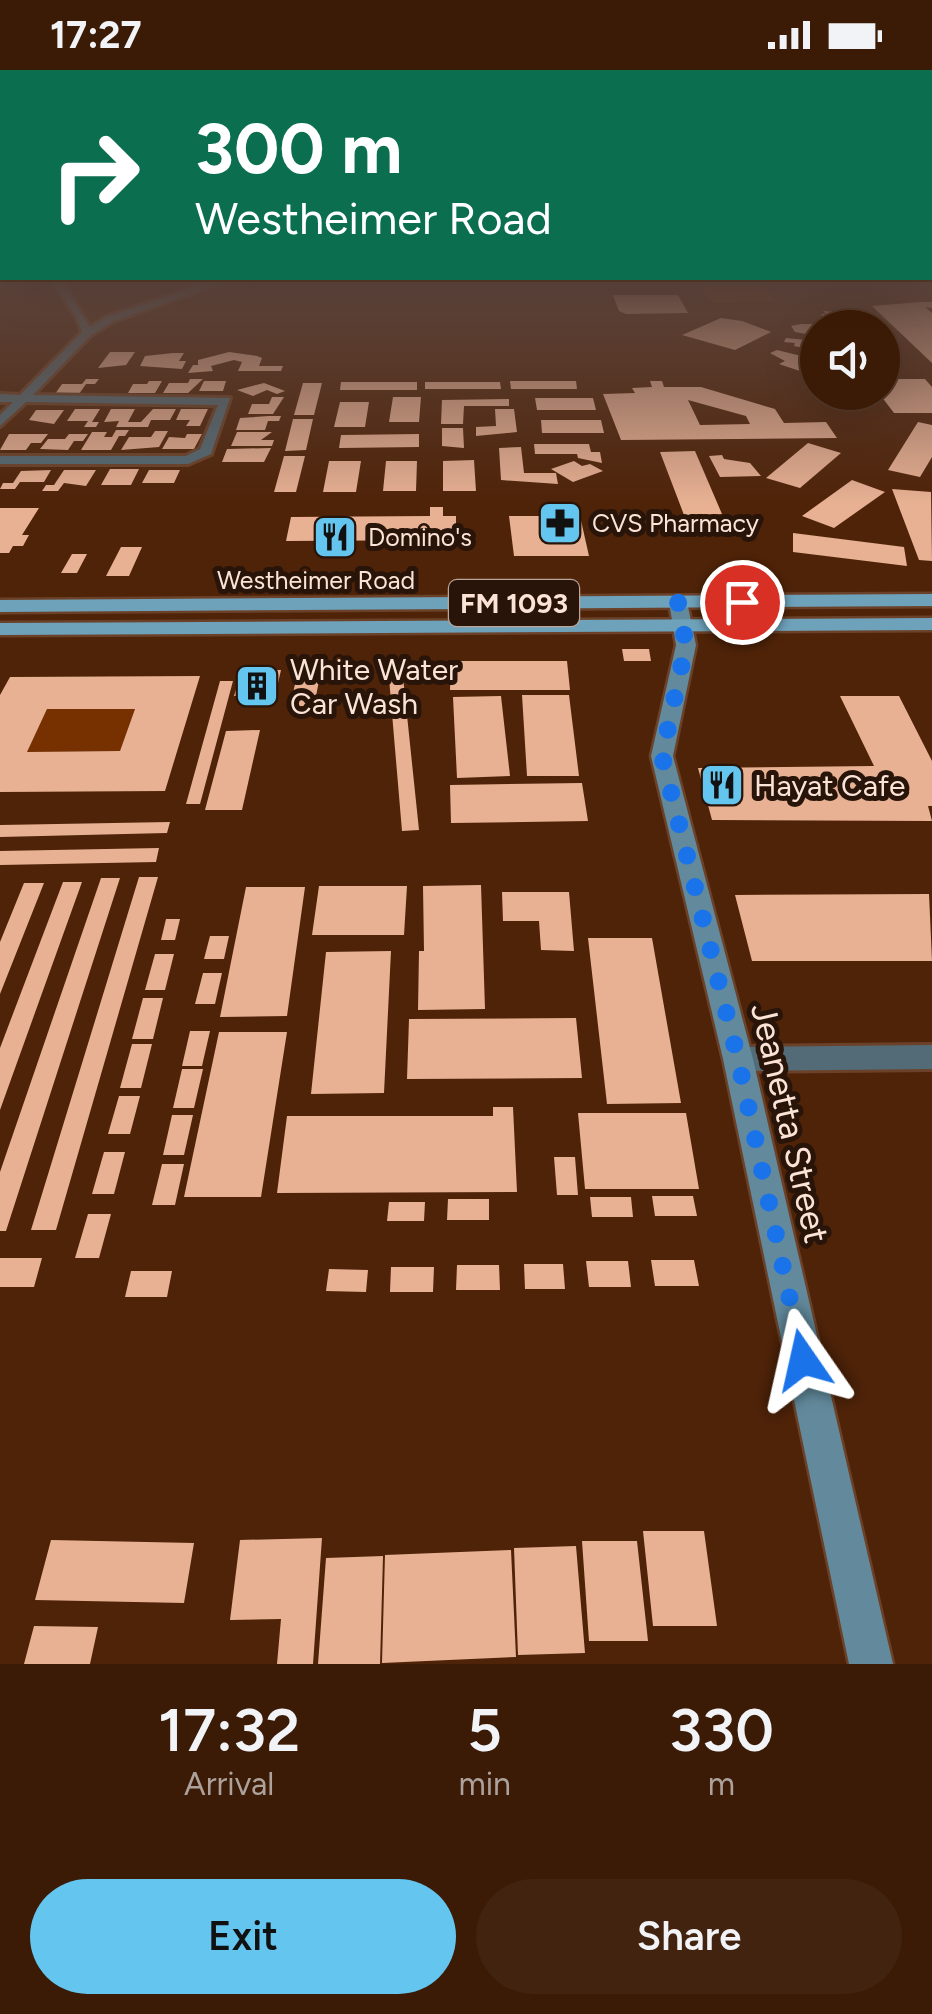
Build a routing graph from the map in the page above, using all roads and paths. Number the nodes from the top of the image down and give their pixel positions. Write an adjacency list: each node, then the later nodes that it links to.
1 (68, 354): 3 (street)
2 (0, 398): 3 (street)
3 (26, 400): 4 (street); 5 (street)
4 (0, 422)
5 (0, 460)
6 (932, 600): 11 (main road, Westheimer Road / FM 1093)
7 (460, 604): 8 (main road, Westheimer Road / FM 1093); 11 (main road, Westheimer Road / FM 1093); 14 (main road)
8 (258, 605): 10 (main road, Westheimer Road / FM 1093); 13 (main road)
9 (0, 606): 10 (main road, Westheimer Road / FM 1093)
10 (92, 606): 15 (main road)
11 (681, 614): 12 (main road, Westheimer Road / FM 1093); 14 (main road, Westheimer Road / FM 1093); 17 (street, Jeanetta Street)
12 (932, 624)
13 (136, 628): 14 (main road, Westheimer Road / FM 1093); 15 (main road, Westheimer Road / FM 1093)
14 (260, 628)
15 (8, 629)
16 (932, 1057): 17 (street)
17 (738, 1059): 18 (street, Jeanetta Street)
18 (871, 1664)

